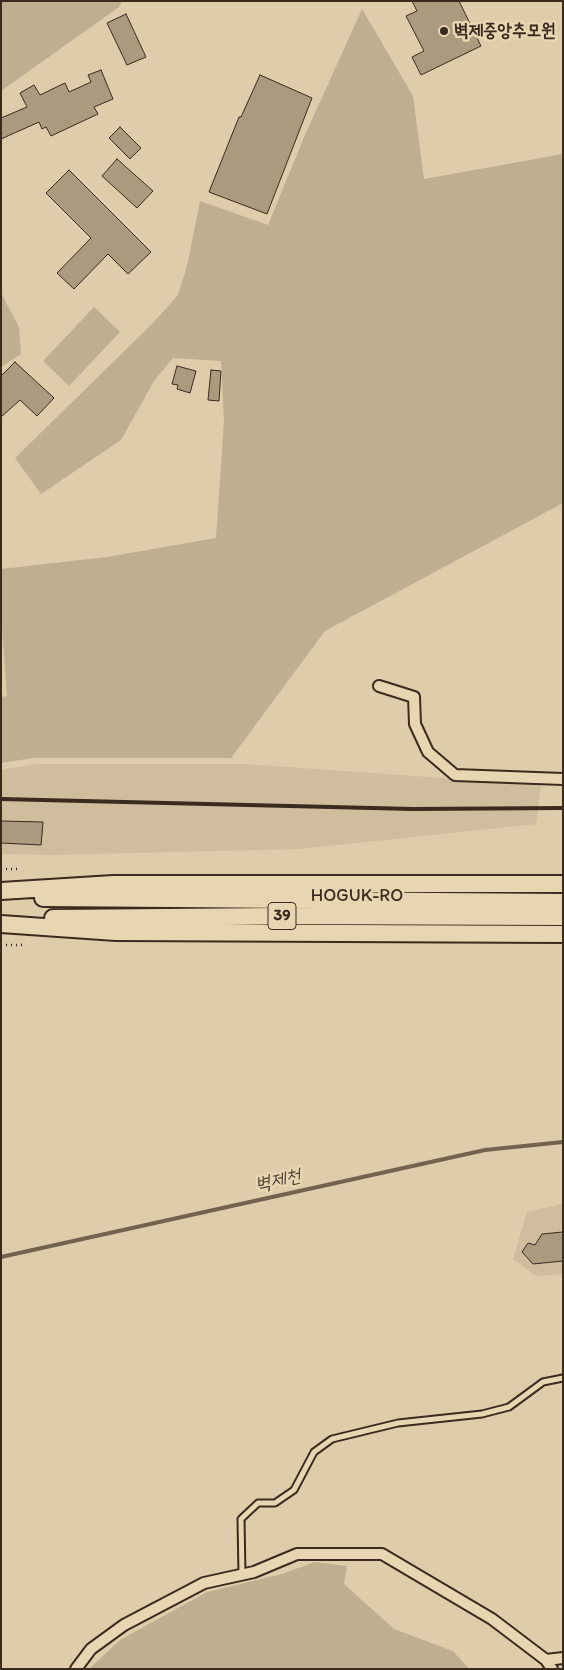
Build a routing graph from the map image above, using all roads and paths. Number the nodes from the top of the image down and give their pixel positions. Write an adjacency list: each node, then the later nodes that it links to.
1 (379, 686): 2 (street)
2 (563, 779)
3 (1, 869): 4 (path)
4 (19, 869)
5 (563, 884): 6 (main road)
6 (1, 891)
7 (1, 898): 8 (main road, HOGUK-RO / 39)
8 (563, 902)
9 (563, 917): 10 (main road, HOGUK-RO / 39)
10 (1, 919)
11 (1, 924): 12 (main road)
12 (563, 934)
13 (1, 945): 14 (path)
14 (22, 945)
15 (563, 1378): 16 (lane)
16 (242, 1574): 18 (street); 19 (street)
17 (563, 1658): 18 (street)
18 (549, 1664)
19 (76, 1669)

